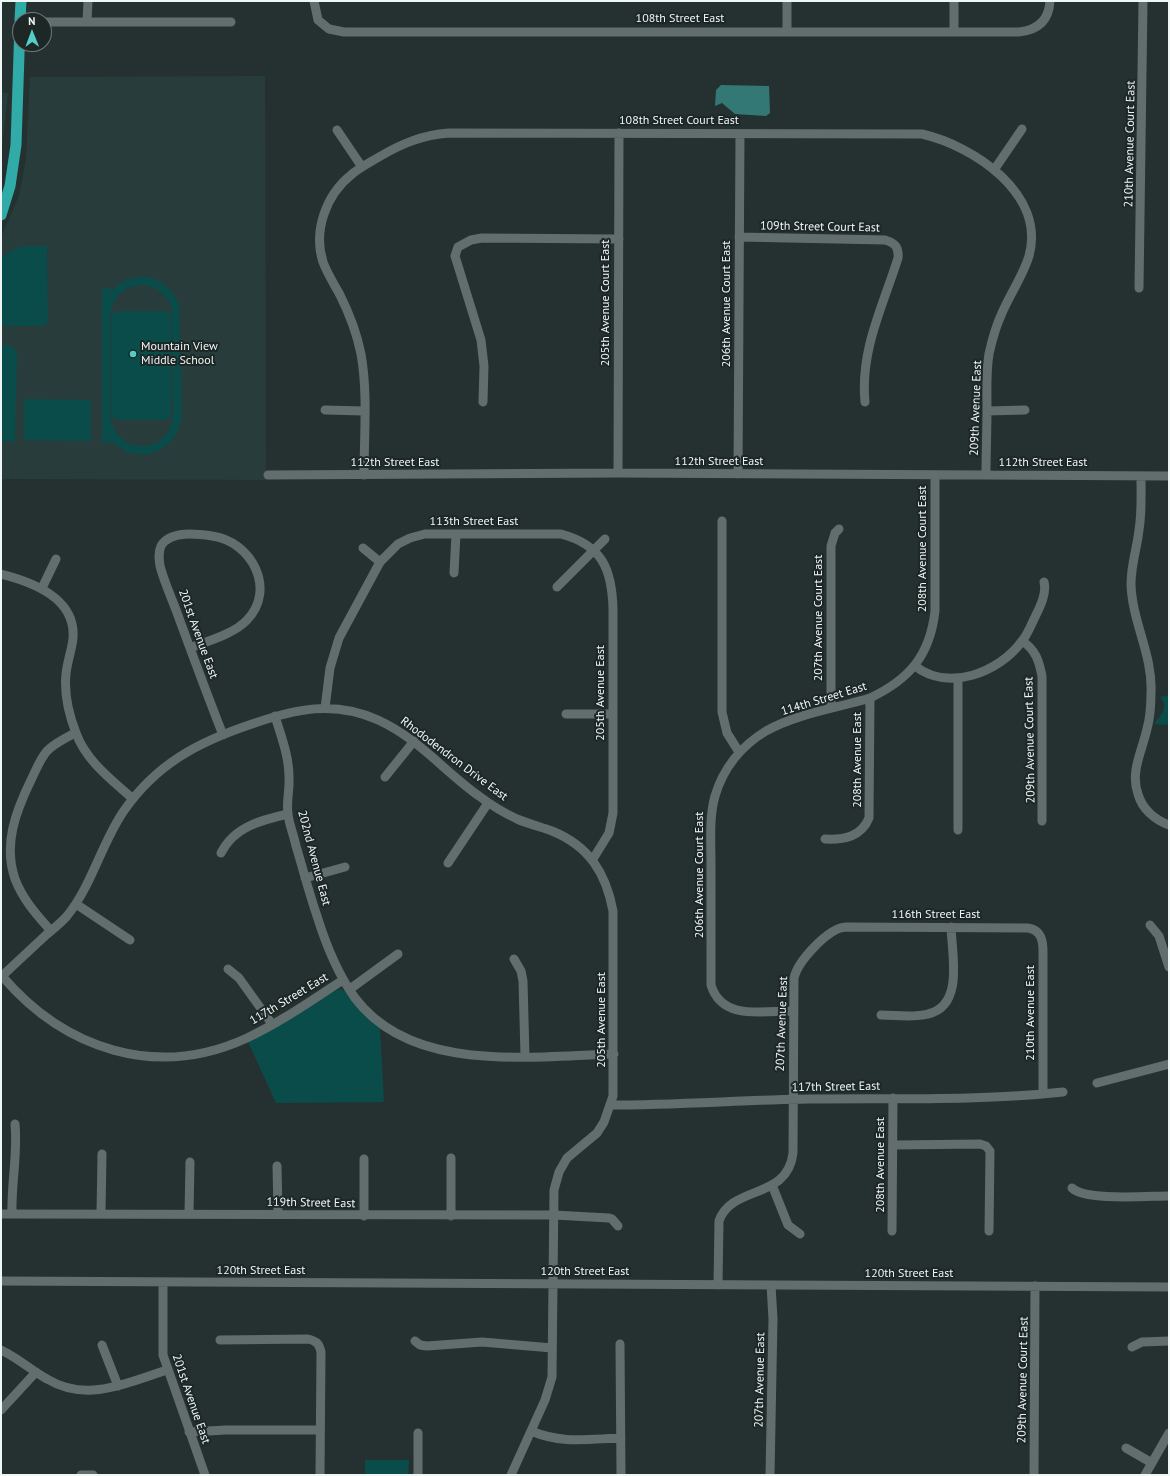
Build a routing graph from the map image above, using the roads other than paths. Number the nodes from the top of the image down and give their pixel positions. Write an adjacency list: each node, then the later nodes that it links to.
1 (21, 1): 8 (main road)
2 (88, 1): 10 (street)
3 (314, 1): 12 (street, 108th Street East)
4 (787, 1): 12 (street)
5 (954, 1): 13 (street)
6 (1050, 1): 13 (street, 108th Street East)
7 (1143, 1): 24 (street, 210th Avenue Court East)
8 (20, 12)
9 (52, 22): 10 (street)
10 (88, 22): 11 (street)
11 (231, 22)
12 (787, 31): 13 (street, 108th Street East)
13 (954, 32)
14 (19, 52): 21 (main road)
15 (1022, 129): 20 (street)
16 (337, 130): 19 (street)
17 (619, 133): 18 (street, 108th Street Court East); 19 (street, 108th Street Court East); 23 (street, 205th Avenue Court East)
18 (740, 134): 20 (street, 108th Street Court East); 22 (street, 206th Avenue Court East)
19 (362, 167): 29 (street, 108th Street Court East)
20 (994, 170): 30 (street, 209th Avenue East)
21 (1, 215)
22 (740, 237): 26 (street, 109th Street Court East); 32 (street, 206th Avenue Court East)
23 (619, 239): 25 (street); 31 (street, 205th Avenue Court East)
24 (1139, 288)
25 (483, 402)
26 (865, 402)
27 (325, 410): 29 (street)
28 (1025, 410): 30 (street)
29 (364, 411): 34 (street, 108th Street Court East)
30 (987, 411): 36 (street, 209th Avenue East)
31 (618, 474): 32 (street, 112th Street East); 34 (street, 112th Street East)
32 (738, 474): 35 (street, 112th Street East)
33 (268, 475): 34 (street, 112th Street East)
34 (364, 475)
35 (935, 475): 36 (street, 112th Street East); 54 (street, 208th Avenue Court East)
36 (986, 475): 37 (street, 112th Street East)
37 (1141, 476): 38 (street, 112th Street East); 71 (street)
38 (1169, 476)
39 (722, 521): 65 (street)
40 (839, 529): 58 (street, 207th Avenue Court East)
41 (456, 534): 44 (street, 113th Street East); 46 (street, 113th Street East); 47 (street)
42 (605, 540): 44 (street)
43 (363, 548): 46 (street)
44 (594, 551): 50 (street); 60 (street, 205th Avenue East)
45 (56, 559): 51 (street)
46 (380, 562): 57 (street)
47 (454, 573)
48 (1, 574): 51 (street)
49 (1044, 582): 52 (street)
50 (557, 587)
51 (42, 588): 62 (street)
52 (1022, 642): 55 (street); 70 (street, 209th Avenue Court East)
53 (190, 648): 53 (street, 201st Avenue East); 63 (street, 201st Avenue East)
54 (914, 666): 55 (street); 56 (street, 114th Street East)
55 (958, 679): 72 (street)
56 (870, 698): 58 (street, 114th Street East); 73 (street, 208th Avenue East)
57 (325, 708): 61 (street, Rhododendron Drive East); 64 (street, Rhododendron Drive East)
58 (831, 708): 65 (street, 114th Street East)
59 (566, 714): 60 (street)
60 (613, 714): 75 (street, 205th Avenue East)
61 (275, 716): 63 (street, Rhododendron Drive East); 69 (street, 202nd Avenue East)
62 (75, 733): 67 (street); 83 (street)
63 (223, 734): 67 (street, Rhododendron Drive East)
64 (414, 741): 66 (street); 68 (street, Rhododendron Drive East)
65 (739, 752): 93 (street, 206th Avenue Court East)
66 (385, 778)
67 (133, 799): 79 (street, Rhododendron Drive East)
68 (488, 802): 75 (street, Rhododendron Drive East); 76 (street)
69 (288, 814): 74 (street); 78 (street, 202nd Avenue East)
70 (1042, 821)
71 (1169, 825)
72 (958, 830)
73 (825, 839)
74 (221, 853)
75 (593, 859): 96 (street, 205th Avenue East)
76 (448, 863)
77 (345, 867): 78 (street)
78 (305, 878): 91 (street, 202nd Avenue East)
79 (76, 904): 83 (street, Rhododendron Drive East); 85 (street)
80 (1150, 925): 88 (street)
81 (952, 927): 82 (street, 116th Street East); 84 (street, 116th Street East); 94 (street)
82 (833, 930): 93 (street, 207th Avenue East)
83 (51, 931): 90 (street, Rhododendron Drive East)
84 (1039, 933): 101 (street, 210th Avenue East)
85 (130, 940)
86 (398, 954): 92 (street)
87 (514, 959): 97 (street)
88 (1169, 968)
89 (228, 969): 95 (street)
90 (1, 976): 95 (street, 117th Street East)
91 (343, 980): 92 (street, 117th Street East); 95 (street, 117th Street East)
92 (350, 989): 97 (street, 117th Street East)
93 (793, 1010): 103 (street, 207th Avenue East)
94 (881, 1015)
95 (272, 1024)
96 (614, 1054): 97 (street, 117th Street East); 104 (street, 205th Avenue East)
97 (525, 1056)
98 (1169, 1064): 99 (street)
99 (1097, 1083)
100 (1063, 1092): 101 (street, 117th Street East)
101 (1043, 1094): 102 (street, 117th Street East)
102 (893, 1098): 103 (street, 117th Street East); 106 (street, 208th Avenue East)
103 (793, 1100): 104 (street, 117th Street East); 112 (street, 207th Avenue East)
104 (610, 1106): 120 (street, 205th Avenue East)
105 (15, 1124): 117 (street)
106 (894, 1145): 124 (street, 208th Avenue East); 125 (street)
107 (102, 1154): 115 (street)
108 (451, 1158): 122 (street)
109 (364, 1159): 121 (street)
110 (190, 1162): 118 (street)
111 (277, 1166): 119 (street)
112 (772, 1185): 126 (street); 130 (street, 207th Avenue East)
113 (1072, 1188): 114 (street)
114 (1169, 1196)
115 (101, 1213): 117 (street, 119th Street East); 118 (street, 119th Street East)
116 (1, 1214): 117 (street, 119th Street East)
117 (12, 1214)
118 (189, 1214): 119 (street, 119th Street East)
119 (278, 1214): 121 (street, 119th Street East)
120 (554, 1215): 122 (street, 119th Street East); 123 (street, 119th Street East); 129 (street, 205th Avenue East)
121 (364, 1216): 122 (street, 119th Street East)
122 (451, 1216)
123 (618, 1226)
124 (892, 1231)
125 (989, 1231)
126 (800, 1234)
127 (1, 1281): 128 (street, 120th Street East)
128 (163, 1282): 129 (street, 120th Street East); 142 (street, 201st Avenue East)
129 (552, 1284): 130 (street, 120th Street East); 140 (street, 205th Avenue East)
130 (718, 1285): 131 (street, 120th Street East)
131 (771, 1285): 132 (street, 120th Street East); 161 (street, 207th Avenue East)
132 (1035, 1286): 133 (street, 120th Street East); 162 (street, 209th Avenue Court East)
133 (1169, 1287)
134 (220, 1340): 146 (street)
135 (415, 1341): 140 (street)
136 (1169, 1341): 139 (street)
137 (620, 1344): 151 (street)
138 (102, 1345): 144 (street)
139 (1132, 1347)
140 (552, 1348): 147 (street, 205th Avenue East)
141 (1, 1350): 143 (street)
142 (166, 1370): 144 (street); 148 (street, 201st Avenue East)
143 (36, 1372): 144 (street); 145 (street)
144 (118, 1386)
145 (1, 1410)
146 (320, 1430): 148 (street); 157 (street)
147 (531, 1431): 151 (street); 159 (street, 205th Avenue East)
148 (190, 1432): 156 (street, 201st Avenue East)
149 (418, 1433): 158 (street)
150 (1169, 1433): 153 (street)
151 (621, 1438): 160 (street)
152 (1126, 1448): 153 (street)
153 (1152, 1463): 163 (street)
154 (81, 1475): 155 (street)
155 (93, 1475)
156 (205, 1475)
157 (320, 1475)
158 (418, 1475)
159 (511, 1475)
160 (621, 1475)
161 (770, 1475)
162 (1034, 1475)
163 (1145, 1475)

